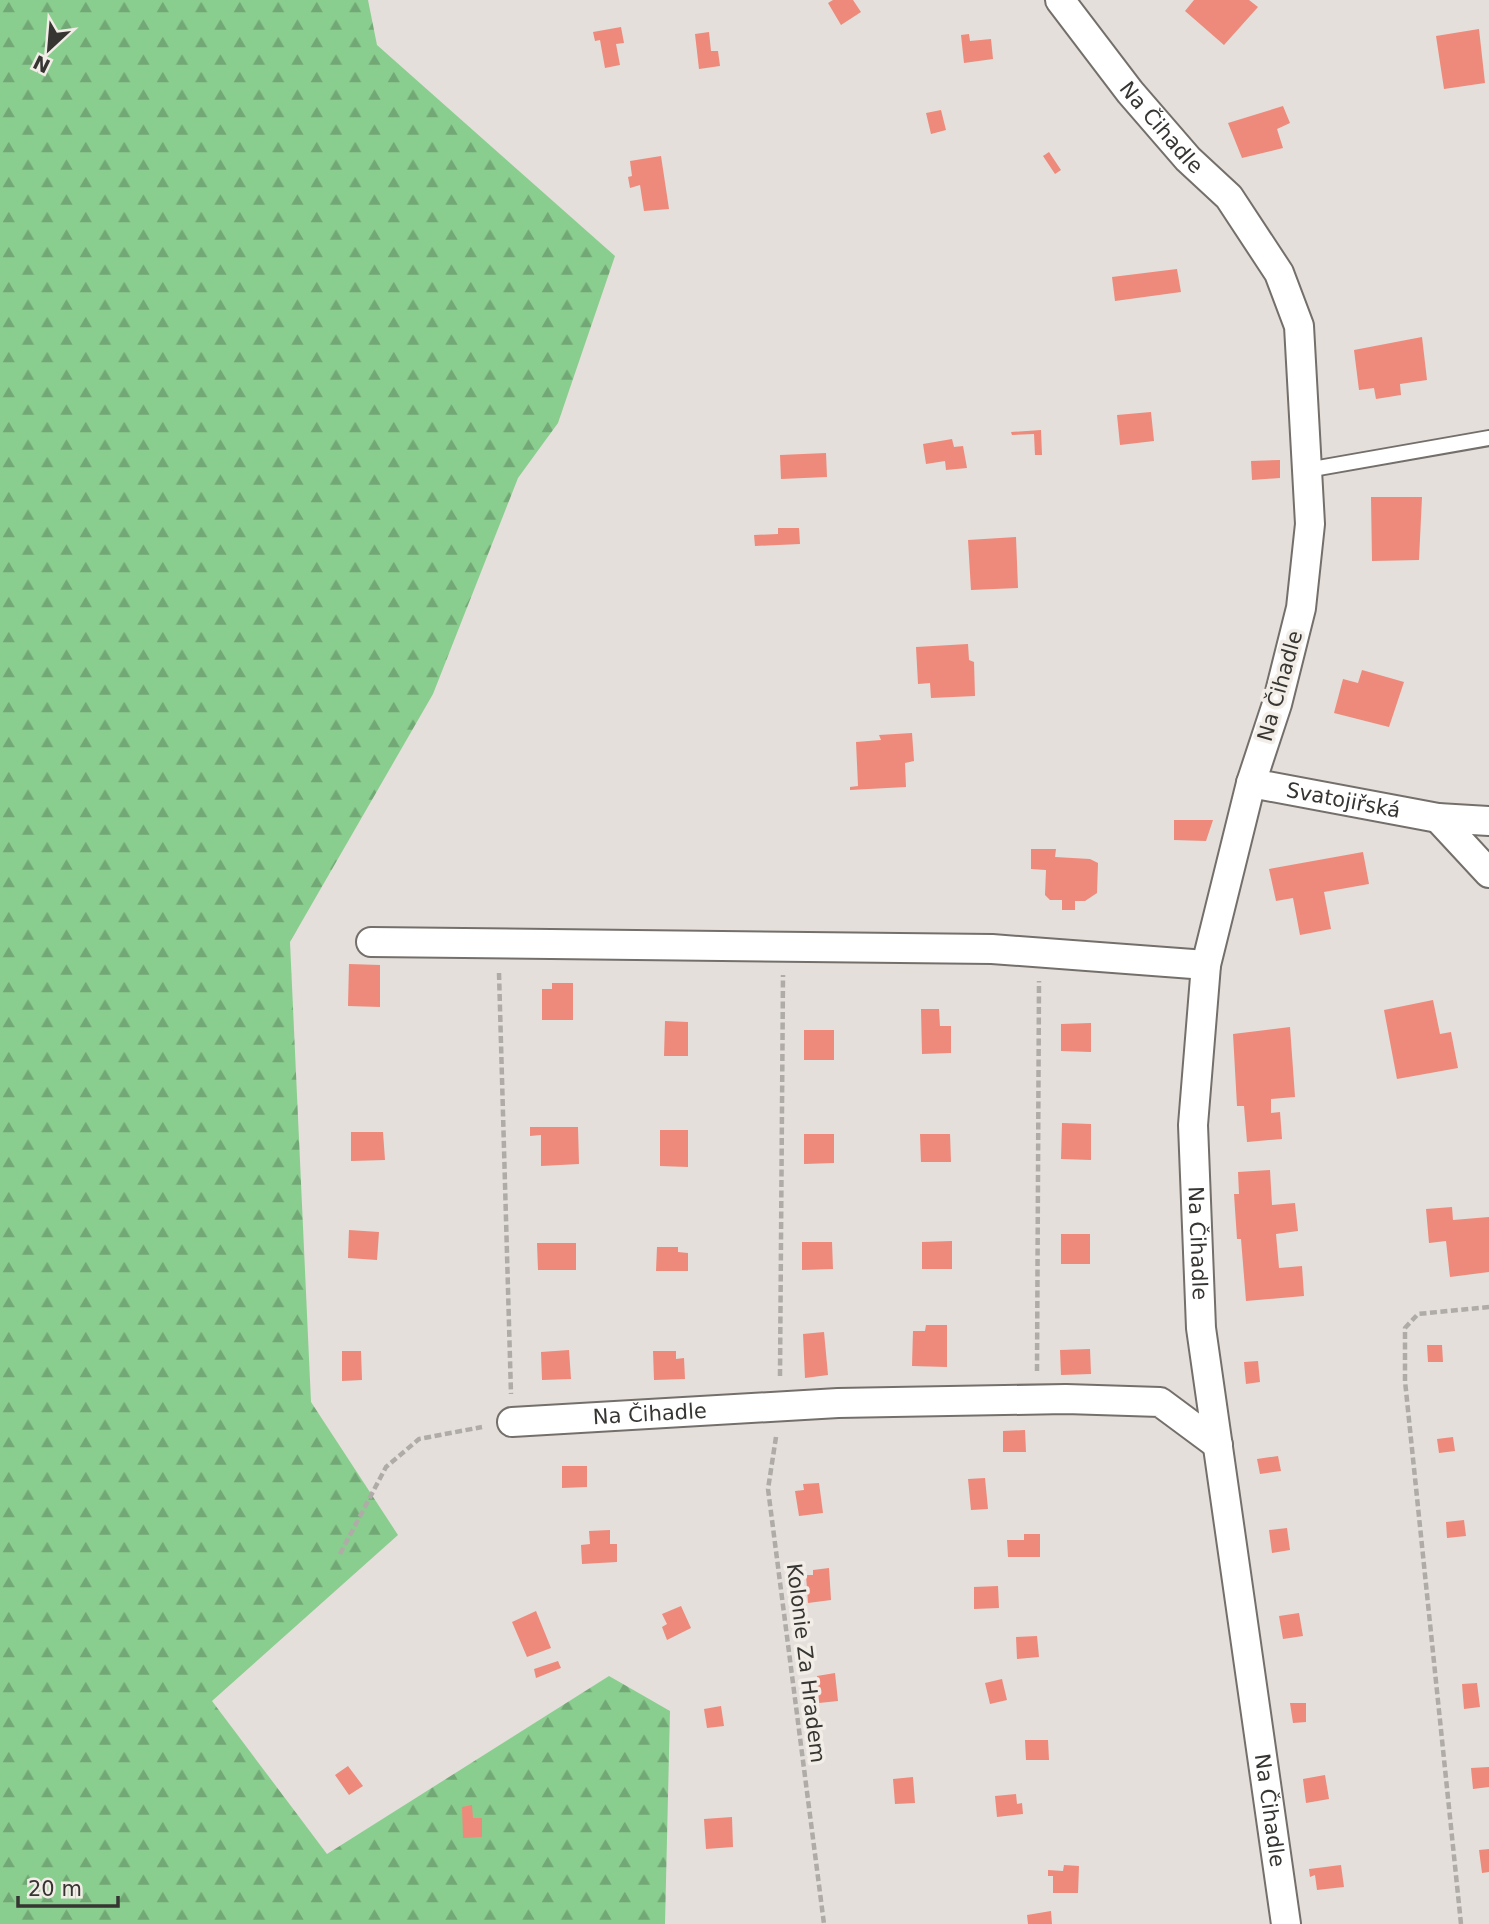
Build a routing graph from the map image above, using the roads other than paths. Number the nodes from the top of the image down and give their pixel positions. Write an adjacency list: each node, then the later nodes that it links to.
1 (1060, 0): 3 (street, Na Čihadle)
2 (1489, 438): 3 (lane)
3 (1307, 470): 4 (street, Na Čihadle)
4 (1251, 783): 5 (street, Svatojiřská); 9 (street, Na Čihadle)
5 (1438, 818): 6 (street, Svatojiřská); 7 (street)
6 (1489, 821)
7 (1489, 873)
8 (371, 943): 9 (street)
9 (1206, 965): 11 (street, Na Čihadle)
10 (512, 1422): 11 (street, Na Čihadle)
11 (1218, 1446): 12 (street, Na Čihadle)
12 (1286, 1924)

